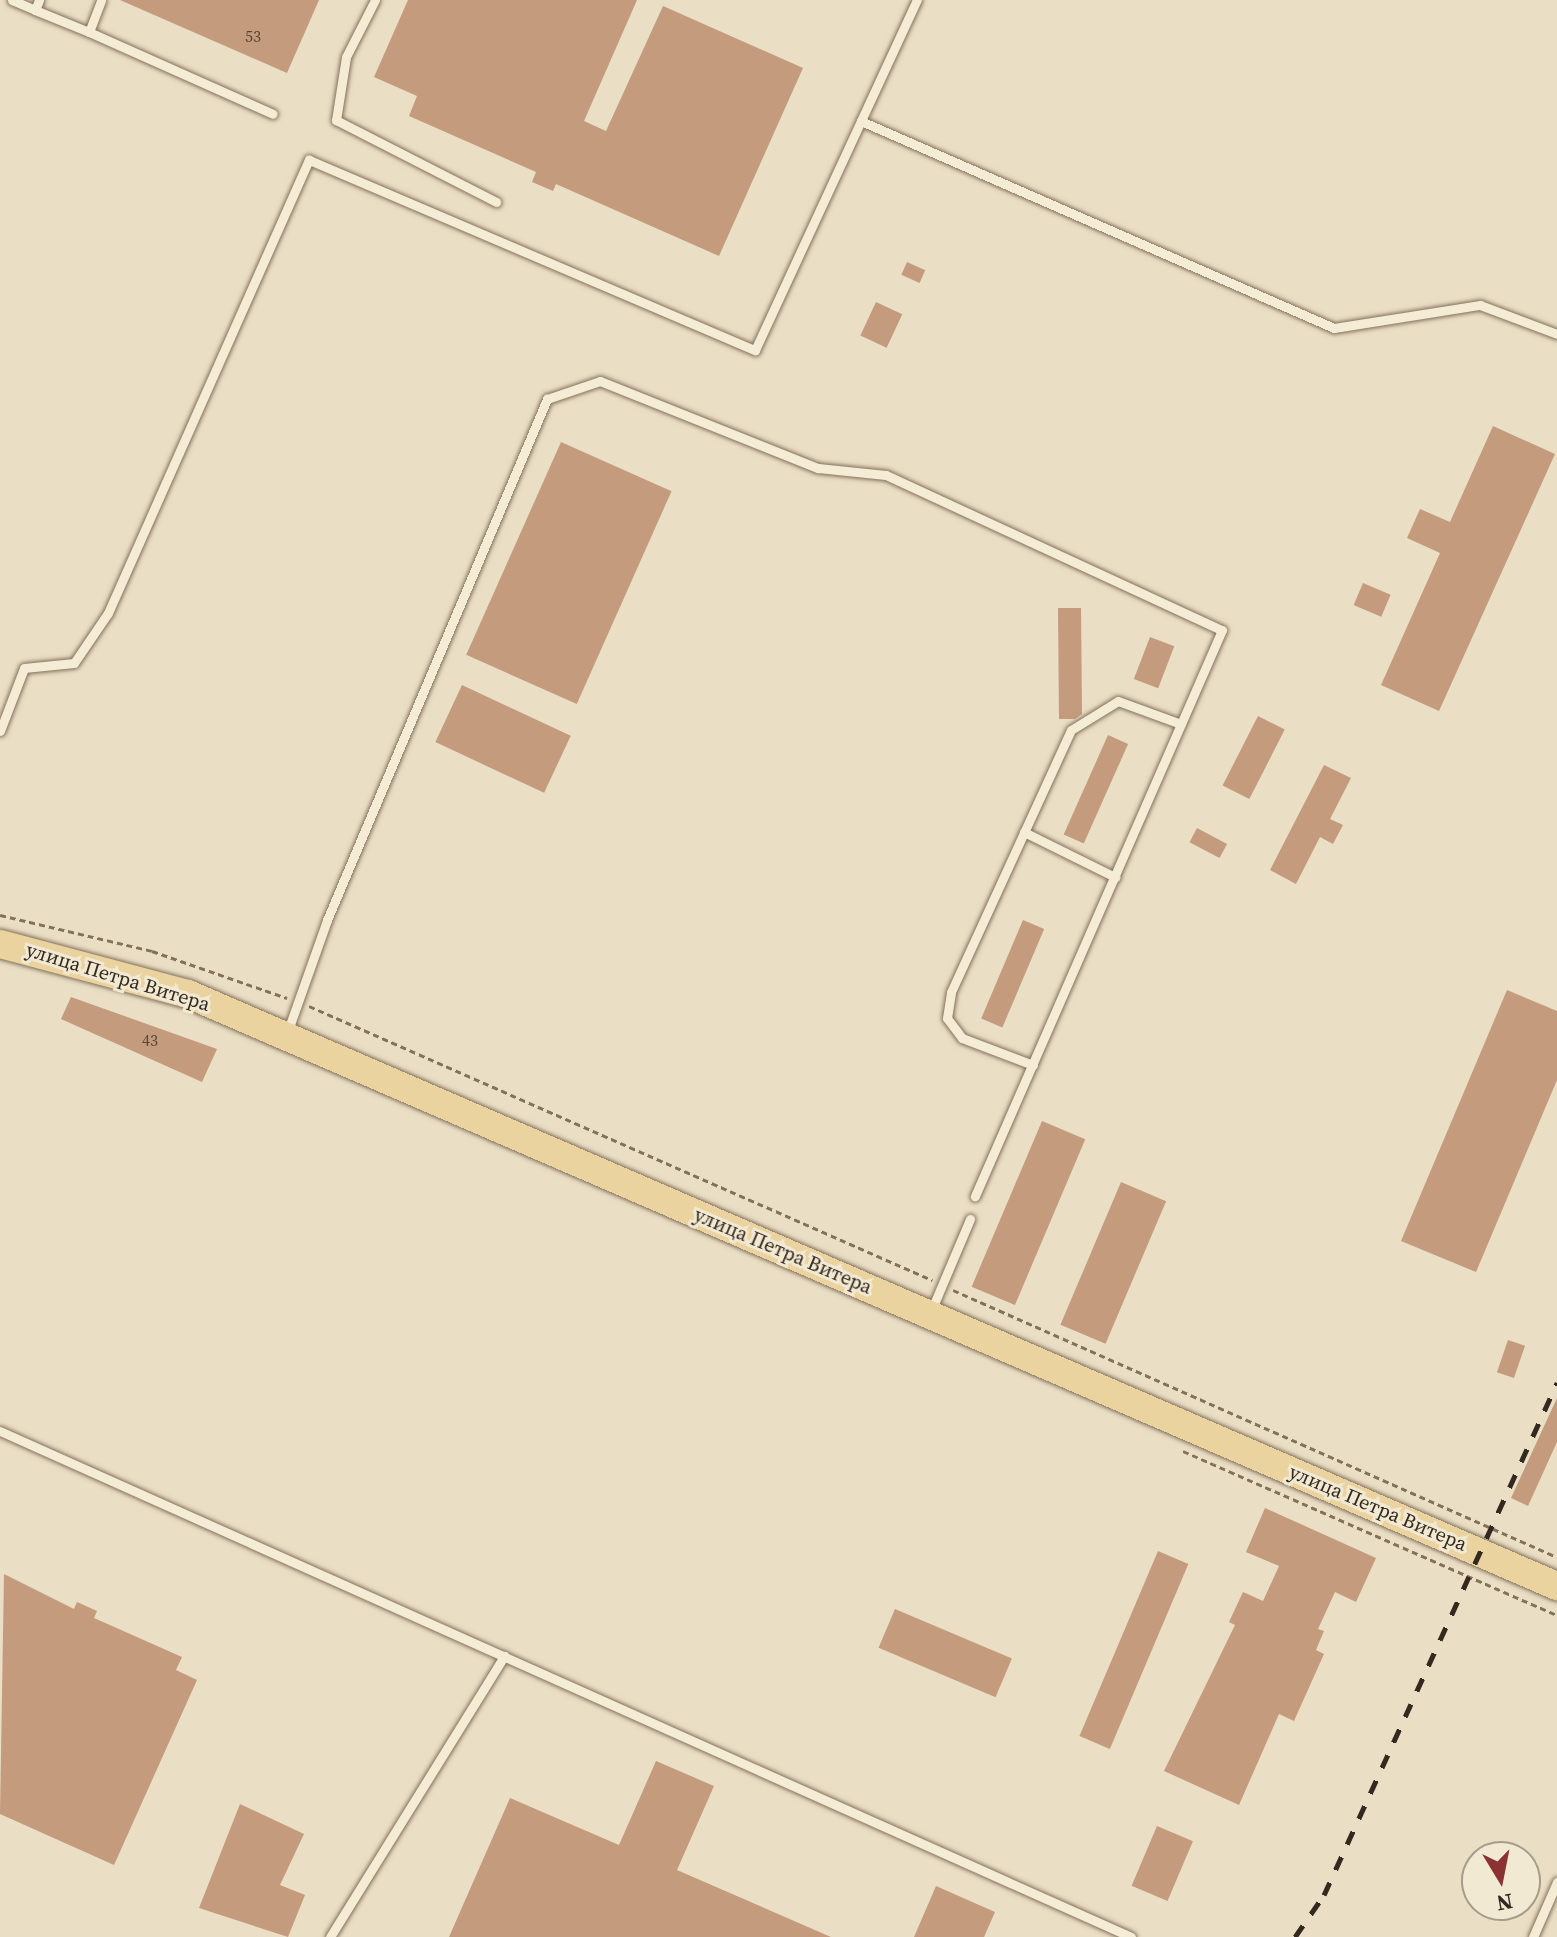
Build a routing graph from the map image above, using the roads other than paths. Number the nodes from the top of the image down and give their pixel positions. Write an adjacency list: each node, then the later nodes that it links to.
1 (12, 0): 5 (lane)
2 (101, 0): 6 (lane)
3 (375, 0): 9 (lane)
4 (917, 0): 8 (lane)
5 (37, 5): 6 (lane)
6 (89, 32): 7 (lane)
7 (273, 114)
8 (861, 121): 10 (lane); 12 (lane)
9 (496, 202)
10 (1557, 334)
11 (1181, 724): 13 (lane); 14 (lane); 16 (lane)
12 (0, 731)
13 (1024, 832): 14 (lane); 17 (lane)
14 (1115, 877): 17 (lane)
15 (0, 944): 16 (main road, улица Петра Витера)
16 (286, 1036): 20 (main road, улица Петра Витера)
17 (1033, 1065): 18 (lane)
18 (975, 1196)
19 (970, 1219): 20 (lane)
20 (930, 1314): 22 (main road, улица Петра Витера)
21 (0, 1431): 23 (lane)
22 (1557, 1586)
23 (504, 1656): 25 (lane); 26 (lane)
24 (1557, 1882): 27 (lane)
25 (330, 1937)
26 (1131, 1937)
27 (1533, 1937)

